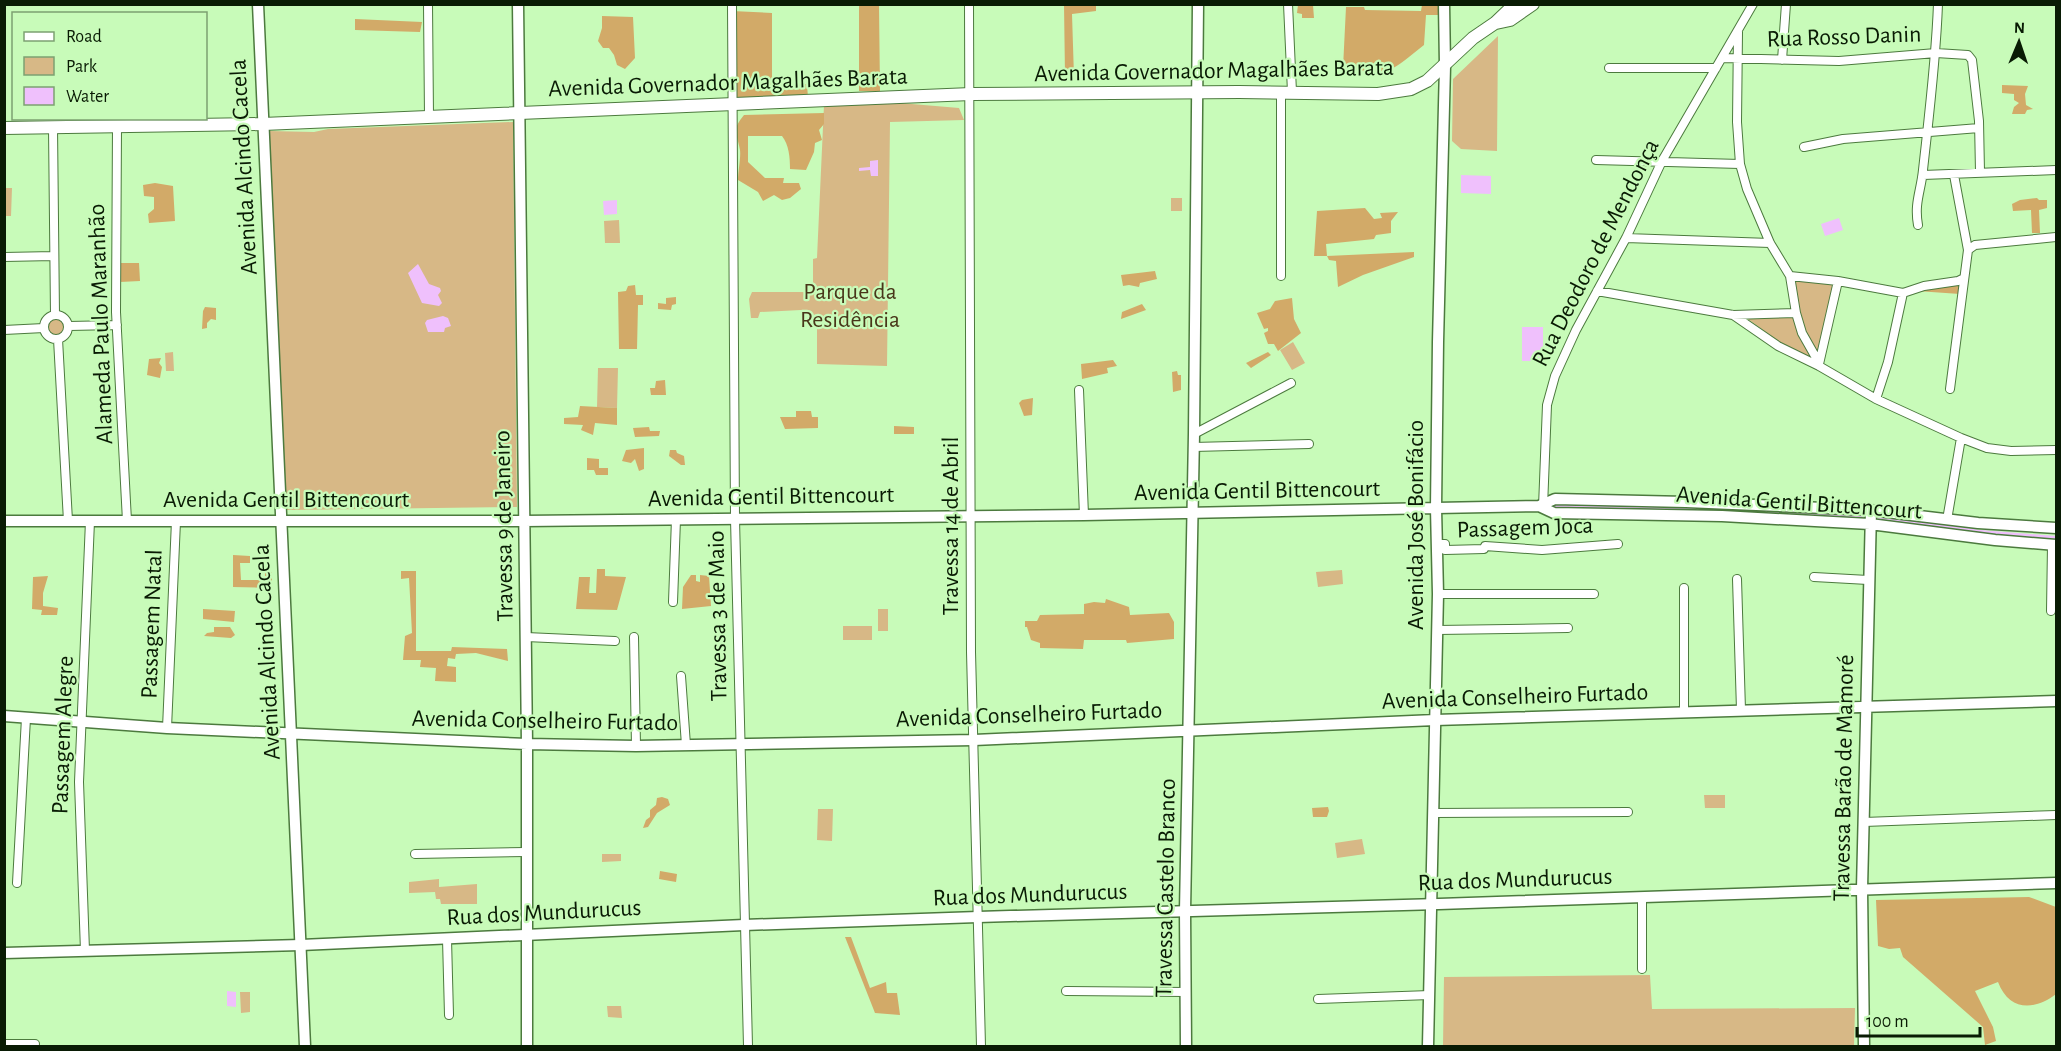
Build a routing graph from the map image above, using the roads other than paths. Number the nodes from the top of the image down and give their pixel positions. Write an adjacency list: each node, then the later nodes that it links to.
1 (258, 4): 29 (main road, Avenida Alcindo Cacela)
2 (428, 4): 28 (street)
3 (518, 4): 27 (main road, Travessa 9 de Janeiro)
4 (732, 4): 26 (street, Travessa 3 de Maio)
5 (969, 4): 25 (street, Travessa 14 de Abril)
6 (1198, 4): 24 (main road, Travessa Castelo Branco)
7 (1288, 4): 23 (street)
8 (1444, 4): 20 (main road, Avenida José Bonifácio)
9 (1515, 4): 14 (main road)
10 (1533, 4): 14 (main road)
11 (1753, 4): 15 (street, Rua Deodoro de Mendonça)
12 (1786, 4): 19 (street)
13 (1938, 4): 16 (street)
14 (1495, 23): 20 (main road, Avenida Governador Magalhães Barata)
15 (1738, 30): 17 (street, Rua Deodoro de Mendonça); 18 (street)
16 (1936, 53): 19 (street, Rua Rosso Danin); 33 (street, Rua Rosso Danin); 34 (street)
17 (1722, 58): 18 (street, Rua Rosso Danin); 22 (street, Rua Deodoro de Mendonça)
18 (1737, 59): 19 (street, Rua Rosso Danin); 38 (street)
19 (1782, 60)
20 (1445, 66): 23 (main road, Avenida Governador Magalhães Barata); 75 (main road, Avenida José Bonifácio)
21 (1609, 68): 22 (street)
22 (1716, 68): 37 (street, Rua Deodoro de Mendonça)
23 (1286, 92): 24 (main road, Avenida Governador Magalhães Barata); 50 (street)
24 (1196, 93): 25 (main road, Avenida Governador Magalhães Barata); 69 (main road, Travessa Castelo Branco)
25 (971, 94): 26 (main road, Avenida Governador Magalhães Barata); 78 (street, Travessa 14 de Abril)
26 (733, 105): 27 (main road, Avenida Governador Magalhães Barata); 81 (street, Travessa 3 de Maio)
27 (519, 112): 28 (main road, Avenida Governador Magalhães Barata); 89 (main road, Travessa 9 de Janeiro)
28 (429, 117): 29 (main road, Avenida Governador Magalhães Barata)
29 (263, 124): 30 (main road, Avenida Governador Magalhães Barata); 88 (main road, Avenida Alcindo Cacela)
30 (117, 126): 31 (main road, Avenida Governador Magalhães Barata); 59 (street, Alameda Paulo Maranhão)
31 (53, 127): 32 (main road, Avenida Governador Magalhães Barata); 48 (street)
32 (4, 128)
33 (1979, 128): 34 (street); 40 (street)
34 (1927, 132): 35 (street); 41 (street)
35 (1804, 147)
36 (1596, 160): 37 (street)
37 (1662, 161): 38 (street); 45 (street, Rua Deodoro de Mendonça)
38 (1740, 164): 46 (street)
39 (2056, 170): 40 (street)
40 (1980, 172): 42 (street)
41 (1923, 175): 42 (street); 43 (street)
42 (1953, 175): 47 (street)
43 (1918, 225)
44 (2056, 237): 47 (street)
45 (1626, 238): 46 (street); 54 (street, Rua Deodoro de Mendonça)
46 (1770, 243): 51 (street)
47 (1972, 248): 52 (street)
48 (54, 256): 49 (street); 57 (street)
49 (4, 257)
50 (1281, 276)
51 (1790, 276): 53 (street); 56 (street)
52 (1964, 278): 55 (street); 66 (street)
53 (1838, 281): 55 (street); 64 (street)
54 (1597, 291): 58 (street); 74 (street, Rua Deodoro de Mendonça)
55 (1903, 293): 68 (street)
56 (1796, 313): 58 (street); 64 (street)
57 (55, 315): 60 (street); 61 (street)
58 (1733, 315): 64 (street)
59 (117, 325): 60 (street); 86 (street, Alameda Paulo Maranhão)
60 (69, 326): 63 (street)
61 (44, 328): 62 (street); 63 (street)
62 (4, 330)
63 (58, 339): 84 (street)
64 (1819, 364): 68 (street)
65 (1292, 382): 69 (street)
66 (1950, 389)
67 (1079, 390): 77 (street)
68 (1876, 399): 70 (street)
69 (1194, 434): 72 (main road, Travessa Castelo Branco)
70 (1961, 438): 73 (street); 82 (street)
71 (1309, 444): 72 (street)
72 (1193, 447): 76 (main road, Travessa Castelo Branco)
73 (2056, 450)
74 (1541, 506): 75 (main road, Avenida Gentil Bittencourt); 79 (main road, Avenida Gentil Bittencourt)
75 (1436, 508): 76 (main road, Avenida Gentil Bittencourt); 91 (main road, Avenida José Bonifácio)
76 (1192, 513): 77 (main road, Avenida Gentil Bittencourt); 117 (main road, Travessa Castelo Branco)
77 (1084, 515): 78 (main road, Avenida Gentil Bittencourt)
78 (971, 516): 81 (main road, Avenida Gentil Bittencourt); 119 (street, Travessa 14 de Abril)
79 (1871, 517): 82 (main road, Avenida Gentil Bittencourt); 93 (main road, Avenida Gentil Bittencourt); 96 (main road, Travessa Barão de Mamoré)
80 (676, 519): 81 (main road, Avenida Gentil Bittencourt); 89 (main road, Avenida Gentil Bittencourt); 100 (street)
81 (735, 519): 121 (street, Travessa 3 de Maio)
82 (1947, 520): 90 (main road, Avenida Gentil Bittencourt)
83 (4, 521): 84 (main road, Avenida Gentil Bittencourt)
84 (68, 521): 85 (main road, Avenida Gentil Bittencourt)
85 (90, 521): 86 (main road, Avenida Gentil Bittencourt); 115 (street, Passagem Alegre)
86 (127, 521): 87 (main road, Avenida Gentil Bittencourt)
87 (176, 521): 88 (main road, Avenida Gentil Bittencourt); 116 (street, Passagem Natal)
88 (282, 521): 89 (main road, Avenida Gentil Bittencourt); 118 (main road, Avenida Alcindo Cacela)
89 (524, 521): 104 (main road, Travessa 9 de Janeiro)
90 (2056, 528)
91 (1437, 544): 92 (street, Passagem Joca); 98 (main road, Avenida José Bonifácio)
92 (1618, 544)
93 (2054, 545): 101 (street)
94 (1814, 578): 96 (street)
95 (1737, 579): 110 (street)
96 (1869, 580): 109 (main road, Travessa Barão de Mamoré)
97 (1684, 588): 111 (street)
98 (1438, 594): 99 (street); 103 (main road, Avenida José Bonifácio)
99 (1594, 594)
100 (673, 602)
101 (2051, 611)
102 (1568, 628): 103 (street)
103 (1437, 630): 114 (main road, Avenida José Bonifácio)
104 (526, 637): 106 (street); 120 (main road, Travessa 9 de Janeiro)
105 (634, 637): 122 (street)
106 (615, 640)
107 (681, 676): 123 (street)
108 (2056, 701): 109 (main road, Avenida Conselheiro Furtado)
109 (1868, 707): 110 (main road, Avenida Conselheiro Furtado); 127 (main road, Travessa Barão de Mamoré)
110 (1741, 710): 111 (main road, Avenida Conselheiro Furtado)
111 (1684, 712): 114 (main road, Avenida Conselheiro Furtado)
112 (4, 716): 113 (main road, Avenida Conselheiro Furtado)
113 (26, 718): 115 (main road, Avenida Conselheiro Furtado); 130 (street)
114 (1435, 720): 117 (main road, Avenida Conselheiro Furtado); 125 (main road, Avenida José Bonifácio)
115 (82, 722): 116 (main road, Avenida Conselheiro Furtado); 141 (street, Passagem Alegre)
116 (167, 728): 118 (main road, Avenida Conselheiro Furtado)
117 (1188, 730): 119 (main road, Avenida Conselheiro Furtado); 135 (main road, Travessa Castelo Branco)
118 (292, 734): 120 (main road, Avenida Conselheiro Furtado); 140 (main road, Avenida Alcindo Cacela)
119 (974, 740): 121 (main road, Avenida Conselheiro Furtado); 136 (street, Travessa 14 de Abril)
120 (527, 744): 122 (main road, Avenida Conselheiro Furtado); 128 (main road, Travessa 9 de Janeiro)
121 (741, 745): 123 (main road, Avenida Conselheiro Furtado); 137 (street, Travessa 3 de Maio)
122 (636, 746): 123 (main road, Avenida Conselheiro Furtado)
123 (686, 746)
124 (1628, 812): 125 (street)
125 (1434, 813): 134 (main road, Avenida José Bonifácio)
126 (2056, 815): 127 (street)
127 (1864, 822): 132 (main road, Travessa Barão de Mamoré)
128 (526, 852): 129 (street); 138 (main road, Travessa 9 de Janeiro)
129 (415, 854)
130 (17, 883)
131 (2056, 883): 132 (main road, Rua dos Mundurucus)
132 (1863, 889): 133 (main road, Rua dos Mundurucus); 157 (main road, Travessa Barão de Mamoré)
133 (1642, 897): 134 (main road, Rua dos Mundurucus); 143 (street)
134 (1432, 904): 135 (main road, Rua dos Mundurucus); 146 (main road, Avenida José Bonifácio)
135 (1185, 911): 136 (main road, Rua dos Mundurucus); 145 (main road, Travessa Castelo Branco)
136 (978, 917): 137 (main road, Rua dos Mundurucus); 154 (street, Travessa 14 de Abril)
137 (744, 925): 138 (main road, Rua dos Mundurucus); 153 (street, Travessa 3 de Maio)
138 (527, 935): 139 (main road, Rua dos Mundurucus); 152 (main road, Travessa 9 de Janeiro)
139 (447, 939): 140 (main road, Rua dos Mundurucus); 148 (street)
140 (301, 945): 141 (main road, Rua dos Mundurucus); 151 (main road, Avenida Alcindo Cacela)
141 (85, 951): 142 (main road, Rua dos Mundurucus)
142 (4, 953)
143 (1642, 969)
144 (1066, 991): 145 (street)
145 (1186, 992): 155 (main road, Travessa Castelo Branco)
146 (1430, 995): 147 (street); 156 (main road, Avenida José Bonifácio)
147 (1317, 999)
148 (449, 1015)
149 (4, 1044): 150 (street)
150 (35, 1044)
151 (305, 1047)
152 (527, 1047)
153 (748, 1047)
154 (981, 1047)
155 (1186, 1047)
156 (1428, 1047)
157 (1863, 1047)

